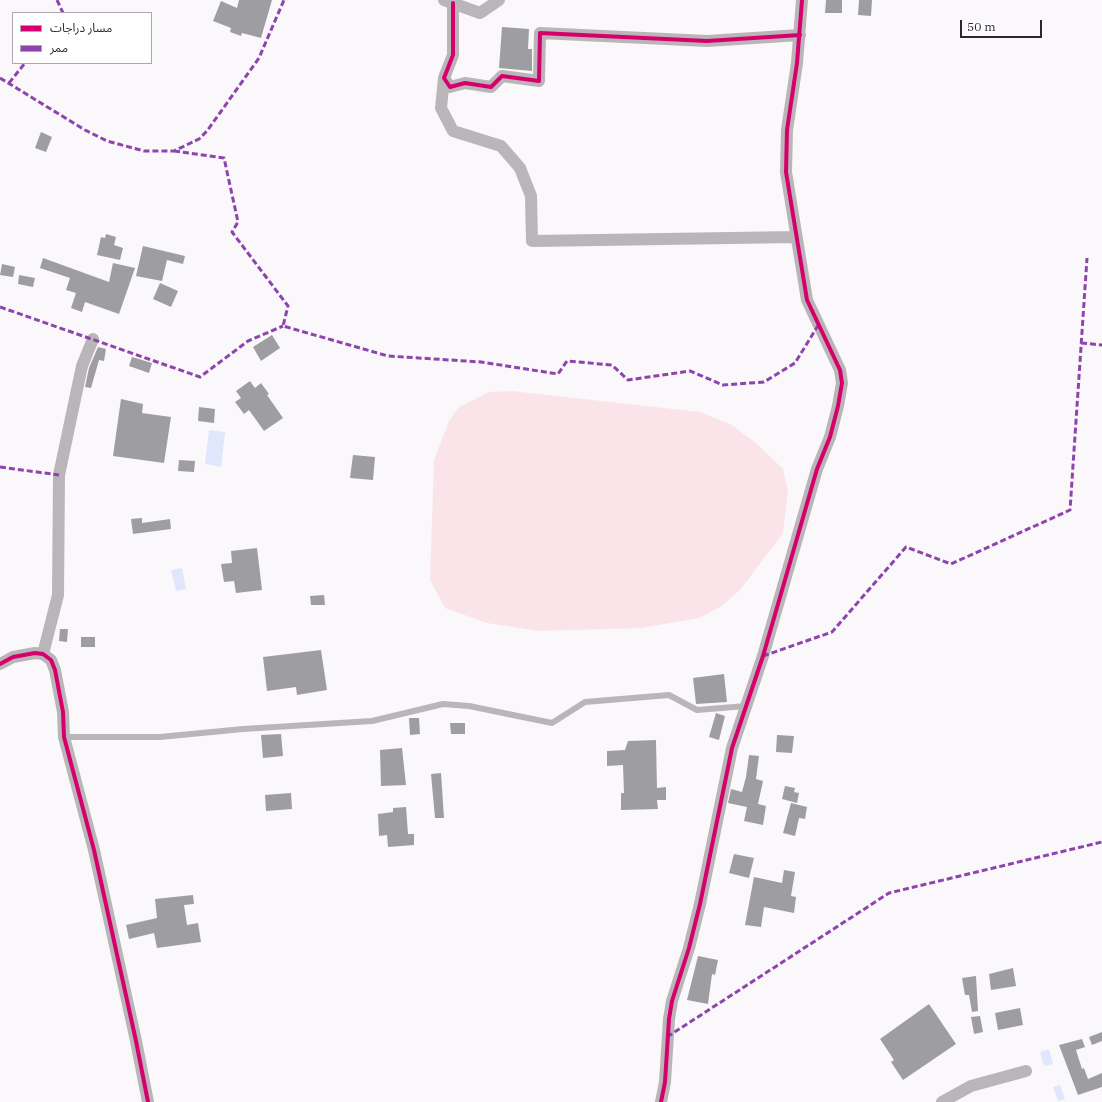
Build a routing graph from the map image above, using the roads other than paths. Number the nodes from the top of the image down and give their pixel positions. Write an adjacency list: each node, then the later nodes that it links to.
1 (499, 0): 3 (street)
2 (802, 0): 4 (street)
3 (448, 2): 5 (street)
4 (800, 35): 5 (street); 6 (street)
5 (444, 78): 6 (street)
6 (796, 237): 10 (street)
7 (93, 340): 8 (street)
8 (43, 654): 9 (street); 11 (street)
9 (0, 664)
10 (746, 706): 11 (lane); 14 (street)
11 (64, 737): 13 (street)
12 (1026, 1071): 15 (street)
13 (148, 1102)
14 (661, 1102)
15 (942, 1102)

